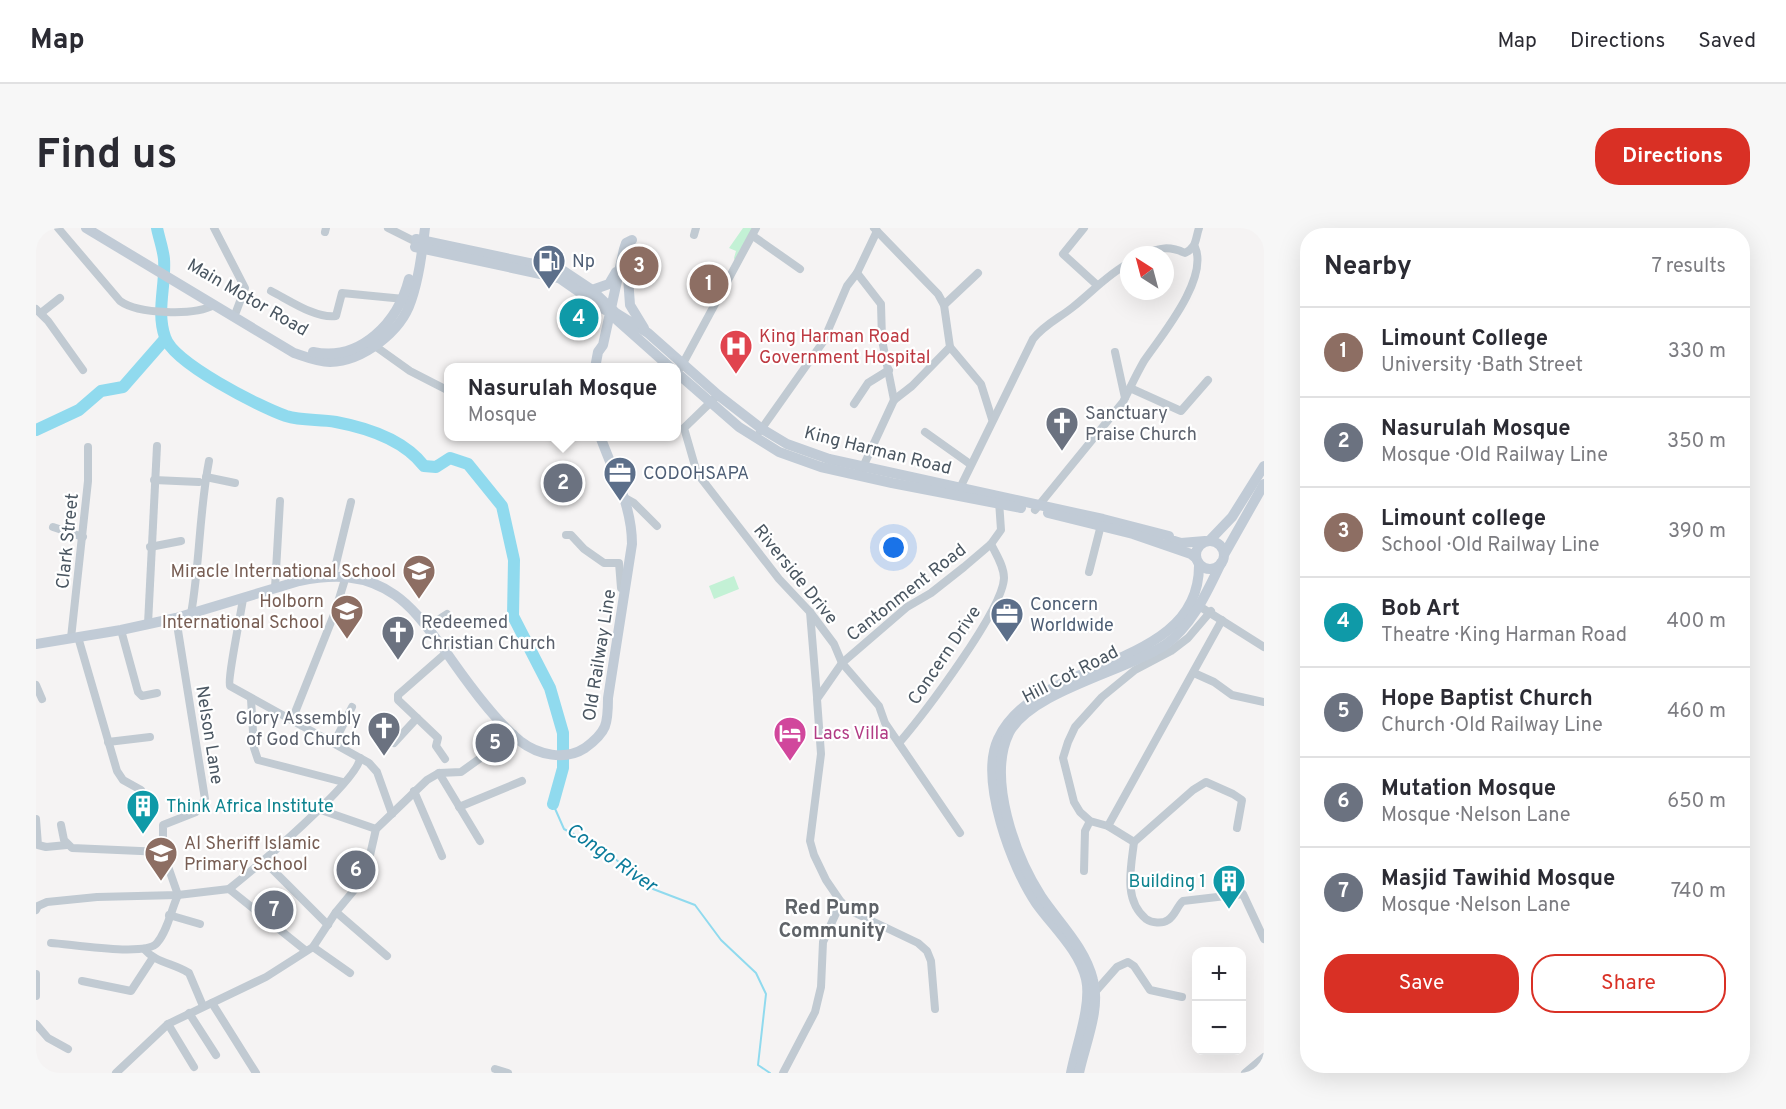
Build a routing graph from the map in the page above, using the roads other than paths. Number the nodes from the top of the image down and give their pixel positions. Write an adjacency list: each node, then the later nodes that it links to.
1 (58, 228): 29 (street)
2 (86, 228): 12 (main road, Main Motor Road)
3 (100, 228): 12 (main road, Main Motor Road)
4 (214, 228): 32 (street)
5 (388, 228): 13 (street)
6 (427, 228): 13 (main road, Main Motor Road); 16 (main road)
7 (634, 228): 17 (main road)
8 (1084, 228): 23 (street)
9 (1199, 228): 14 (street)
10 (876, 230): 21 (street); 30 (street)
11 (754, 232): 19 (street); 42 (street)
12 (118, 241): 24 (main road, Main Motor Road)
13 (418, 241): 16 (main road, King Harman Road); 18 (main road, Main Motor Road); 28 (main road, Main Motor Road)
14 (1195, 247): 15 (street); 48 (street)
15 (1174, 248)
16 (440, 249): 18 (main road); 26 (main road, King Harman Road)
17 (625, 258): 26 (main road); 33 (main road); 35 (main road)
18 (417, 269): 36 (main road, Main Motor Road)
19 (800, 269)
20 (1120, 269): 23 (street)
21 (857, 273): 44 (street); 55 (street)
22 (978, 273): 30 (street)
23 (1097, 285): 53 (street)
24 (198, 291): 29 (main road, Main Motor Road); 32 (main road, Main Motor Road)
25 (271, 291): 28 (street)
26 (590, 294): 33 (main road, King Harman Road); 34 (main road)
27 (60, 298): 31 (street)
28 (404, 299): 32 (main road, Main Motor Road)
29 (214, 305): 36 (main road, Main Motor Road)
30 (944, 305): 37 (street)
31 (38, 311): 43 (street)
32 (236, 312)
33 (612, 313): 34 (main road); 35 (main road, King Harman Road)
34 (607, 336): 35 (main road); 39 (main road)
35 (643, 336): 40 (main road, King Harman Road); 41 (main road, King Harman Road)
36 (375, 346): 47 (street)
37 (950, 347): 51 (street); 53 (street)
38 (1115, 352): 50 (street)
39 (596, 363)
40 (666, 363)
41 (672, 363)
42 (681, 366)
43 (83, 370)
44 (889, 370): 51 (street); 52 (street)
45 (681, 372): 49 (main road, King Harman Road)
46 (1208, 380): 48 (street)
47 (444, 388)
48 (1130, 388): 50 (street)
49 (714, 399): 55 (main road, King Harman Road); 93 (street, Riverside Drive)
50 (1125, 399): 73 (street)
51 (894, 400): 62 (street)
52 (854, 404)
53 (992, 419): 60 (street)
54 (925, 432): 60 (street)
55 (759, 433): 62 (main road, King Harman Road)
56 (602, 441): 69 (main road, Old Railway Line)
57 (157, 446): 64 (street)
58 (88, 447): 78 (street, Clark Street)
59 (209, 461): 63 (street)
60 (970, 464): 68 (street)
61 (1264, 466): 80 (main road)
62 (861, 471): 68 (main road, King Harman Road)
63 (206, 477): 66 (street); 94 (street)
64 (154, 480): 65 (street); 82 (street)
65 (199, 482)
66 (235, 483)
67 (1264, 484): 83 (main road, Hill Cot Road)
68 (958, 492): 70 (main road, King Harman Road)
69 (625, 498): 75 (street); 90 (main road, Old Railway Line)
70 (999, 500): 73 (main road, King Harman Road); 81 (street, Cantonment Road)
71 (280, 501): 88 (street)
72 (351, 502): 86 (street)
73 (1037, 507): 74 (main road, King Harman Road)
74 (1102, 522): 80 (main road, King Harman Road); 84 (main road, King Harman Road); 85 (street)
75 (657, 526)
76 (53, 527): 78 (street)
77 (566, 535): 90 (street)
78 (83, 537): 101 (street, Clark Street)
79 (181, 541): 82 (street)
80 (1207, 541): 83 (main road); 84 (main road)
81 (991, 544): 105 (street, Cantonment Road); 121 (street, Concern Drive)
82 (150, 548): 98 (street)
83 (1223, 558): 84 (main road); 91 (main road, Hill Cot Road)
84 (1198, 561): 181 (main road, Hill Cot Road)
85 (1089, 572)
86 (333, 576): 87 (main road, Old Railway Line); 88 (main road, Old Railway Line)
87 (346, 576): 99 (main road, Old Railway Line); 115 (street)
88 (275, 588): 89 (main road, Old Railway Line)
89 (243, 599): 94 (main road, Old Railway Line); 110 (street)
90 (624, 604): 116 (main road, Old Railway Line)
91 (1199, 606): 92 (street); 163 (main road, Hill Cot Road)
92 (1211, 611): 97 (street); 133 (street)
93 (810, 612): 105 (street, Riverside Drive); 111 (street)
94 (191, 614): 96 (main road, Old Railway Line)
95 (447, 614): 99 (street)
96 (176, 618): 98 (main road, Old Railway Line); 142 (street, Nelson Lane)
97 (1222, 620): 103 (street); 106 (street)
98 (148, 624): 100 (main road, Old Railway Line)
99 (427, 627): 104 (main road, Old Railway Line)
100 (121, 630): 101 (main road, Old Railway Line); 108 (street)
101 (74, 638): 102 (main road, Old Railway Line); 118 (street)
102 (36, 644)
103 (1264, 646)
104 (446, 652): 114 (street); 116 (main road, Old Railway Line)
105 (842, 663): 111 (street, Cantonment Road); 121 (street, Riverside Drive)
106 (1194, 673): 112 (street); 135 (street)
107 (36, 685): 109 (street)
108 (157, 693)
109 (42, 699)
110 (251, 699): 115 (street); 126 (street)
111 (817, 699): 148 (street)
112 (1264, 702)
113 (352, 707): 119 (street)
114 (417, 718): 120 (street); 123 (street)
115 (292, 720): 119 (street)
116 (514, 734): 124 (street)
117 (150, 736): 118 (street)
118 (108, 742): 127 (street)
119 (334, 743): 122 (street)
120 (394, 743)
121 (899, 743): 138 (street, Riverside Drive)
122 (360, 758): 126 (street); 131 (street)
123 (445, 759)
124 (439, 773): 128 (street); 129 (street)
125 (522, 781): 129 (street)
126 (343, 782): 130 (street)
127 (141, 790)
128 (414, 791): 131 (street); 143 (street)
129 (459, 807): 139 (street)
130 (318, 809): 137 (street); 144 (street)
131 (392, 814): 137 (street)
132 (36, 819): 141 (street)
133 (1089, 821): 135 (street); 145 (street)
134 (61, 825): 141 (street)
135 (1108, 826): 140 (street)
136 (1237, 828): 140 (street)
137 (376, 830): 150 (street)
138 (960, 833)
139 (480, 841)
140 (1134, 842): 154 (street)
141 (67, 845): 142 (street)
142 (164, 852): 147 (street, Nelson Lane)
143 (442, 856)
144 (264, 861): 146 (street); 153 (street)
145 (1084, 871)
146 (229, 889): 147 (street); 156 (street)
147 (178, 896): 149 (street); 151 (street)
148 (841, 902): 168 (street); 180 (street)
149 (37, 908)
150 (336, 912): 153 (street); 158 (street)
151 (169, 915): 152 (street); 157 (street)
152 (200, 924)
153 (328, 925): 156 (street)
154 (1264, 939)
155 (51, 943): 157 (street)
156 (309, 948): 160 (street); 166 (street)
157 (144, 950): 159 (street)
158 (387, 956)
159 (152, 959): 162 (street); 167 (street)
160 (350, 973)
161 (36, 974): 164 (street)
162 (82, 981)
163 (1095, 992): 165 (street); 182 (main road, Hill Cot Road)
164 (36, 996)
165 (1182, 997)
166 (212, 1003): 167 (street); 178 (street)
167 (203, 1006): 169 (street)
168 (935, 1009)
169 (189, 1013): 171 (street); 173 (street)
170 (36, 1024): 172 (street)
171 (168, 1024): 175 (street); 177 (street)
172 (68, 1049)
173 (216, 1055)
174 (1264, 1057): 183 (street)
175 (194, 1067)
176 (495, 1069): 179 (street)
177 (116, 1073)
178 (256, 1073)
179 (508, 1073)
180 (783, 1073)
181 (1071, 1073)
182 (1079, 1073)
183 (1245, 1073)

